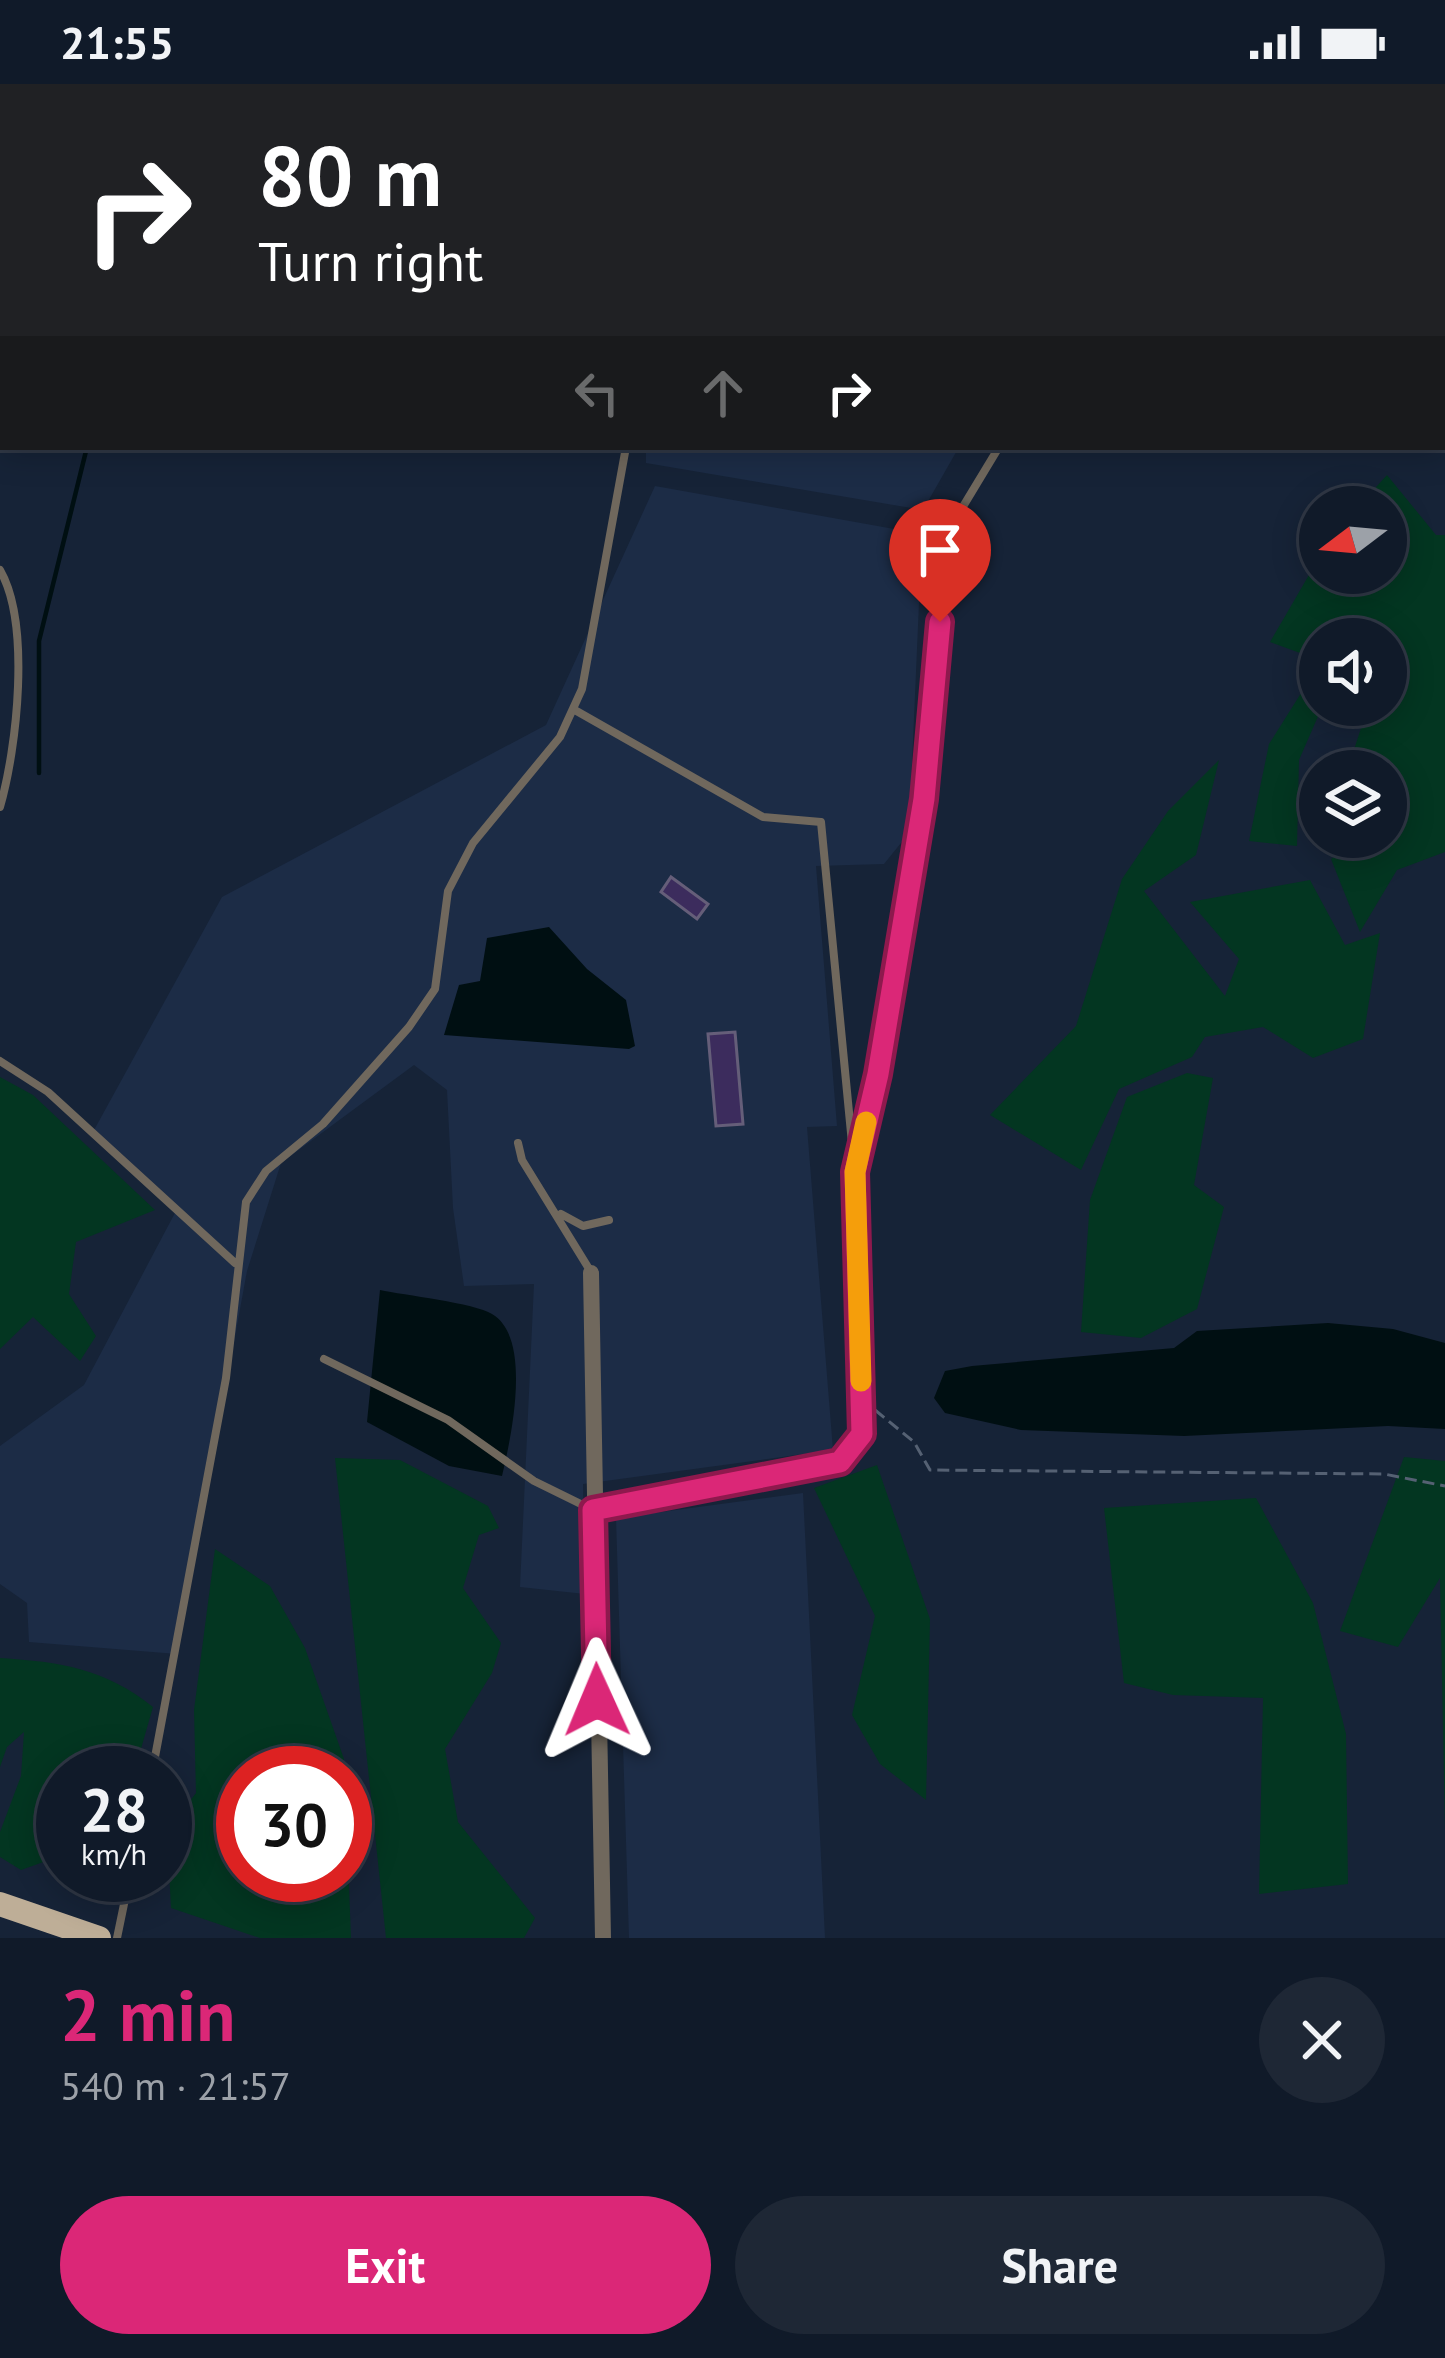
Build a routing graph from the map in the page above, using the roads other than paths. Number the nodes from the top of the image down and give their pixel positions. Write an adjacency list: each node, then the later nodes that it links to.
1 (625, 450): 4 (lane)
2 (997, 450): 8 (lane)
3 (0, 570): 5 (lane)
4 (573, 709): 8 (lane); 11 (lane)
5 (0, 807)
6 (0, 1061): 11 (lane)
7 (518, 1143): 9 (lane)
8 (855, 1172): 14 (lane)
9 (557, 1212): 10 (lane); 12 (lane)
10 (609, 1220)
11 (236, 1264): 15 (lane)
12 (591, 1273): 14 (street)
13 (324, 1360): 14 (lane)
14 (593, 1510): 20 (street)
15 (157, 1746)
16 (124, 1902): 19 (lane)
17 (0, 1904): 18 (main road)
18 (100, 1938)
19 (117, 1938)
20 (603, 1938)

